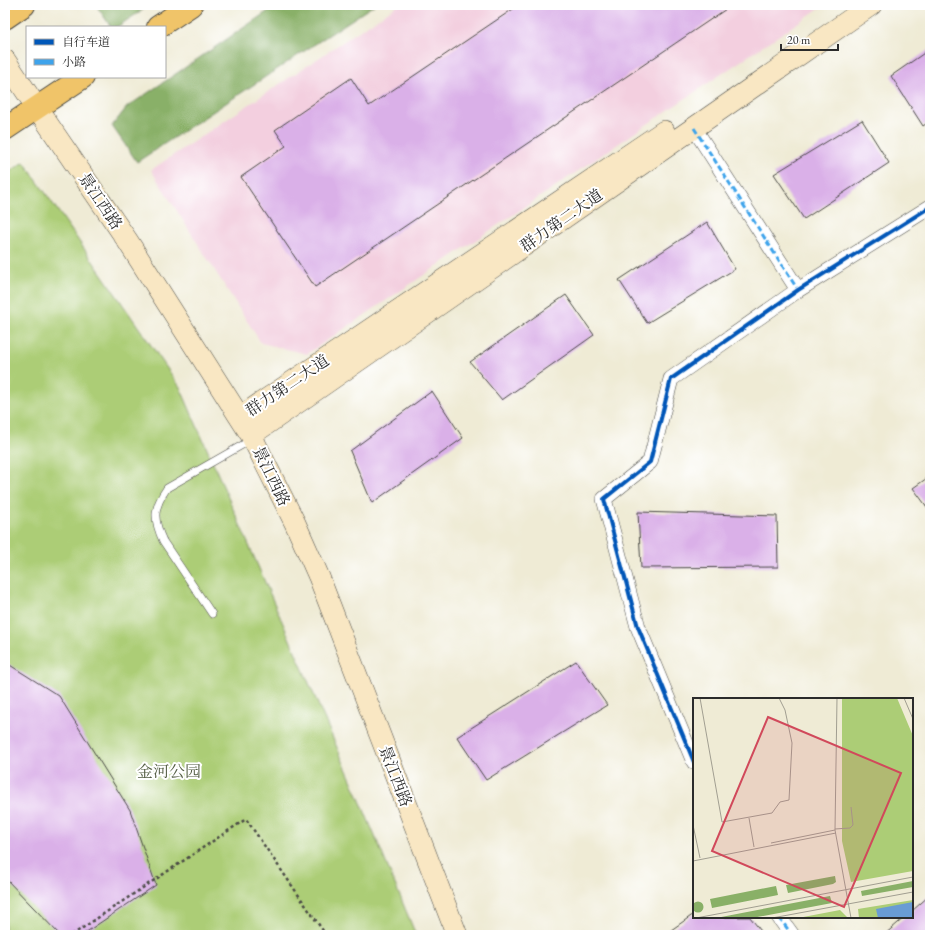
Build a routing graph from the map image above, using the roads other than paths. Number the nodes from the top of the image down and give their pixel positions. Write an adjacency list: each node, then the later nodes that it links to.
1 (24, 5): 5 (main road)
2 (191, 5): 6 (main road)
3 (852, 5): 14 (main road, 群力第二大道)
4 (871, 5): 10 (main road, 群力第二大道)
5 (5, 18)
6 (160, 26)
7 (5, 60): 9 (main road, 景江西路)
8 (82, 78): 9 (main road)
9 (37, 108): 11 (main road); 14 (main road, 景江西路)
10 (694, 128): 13 (street); 15 (main road, 群力第二大道)
11 (5, 129)
12 (930, 207): 13 (street)
13 (798, 290): 17 (street)
14 (240, 417): 15 (main road, 景江西路)
15 (252, 437): 16 (lane); 19 (main road, 景江西路)
16 (212, 614)
17 (693, 760)
18 (780, 918): 20 (street)
19 (457, 935)
20 (792, 935)

